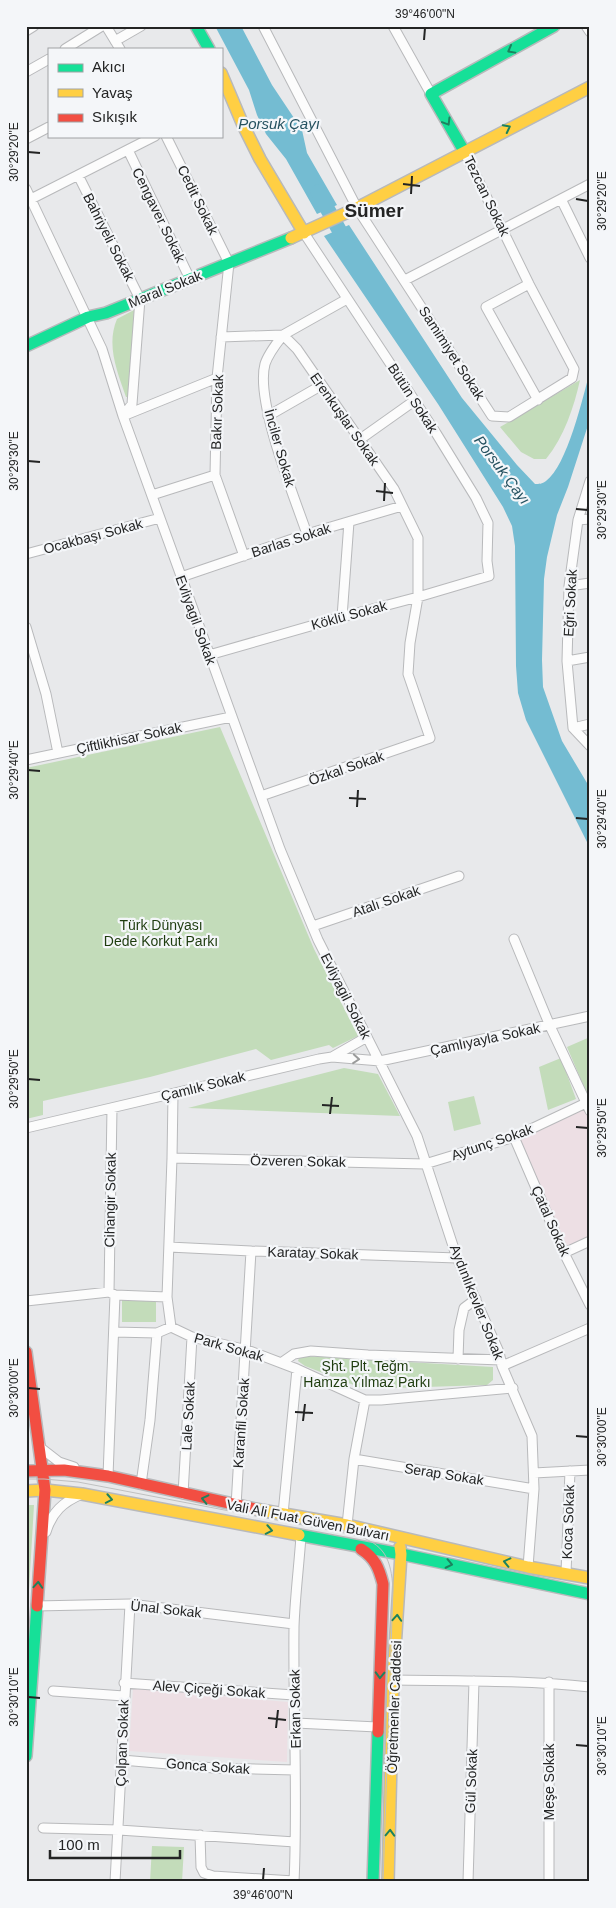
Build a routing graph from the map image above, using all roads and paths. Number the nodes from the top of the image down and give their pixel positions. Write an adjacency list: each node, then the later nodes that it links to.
1 (34, 26): 10 (street)
2 (102, 26): 13 (street)
3 (106, 26): 12 (street)
4 (141, 26): 12 (street)
5 (196, 26): 14 (main road)
6 (554, 26): 19 (main road, one-way to 19)
7 (586, 26): 11 (street)
8 (395, 27): 19 (street, Tezcan Sokak)
9 (268, 28): 31 (street, Samimiyet Sokak)
10 (26, 31)
11 (590, 32)
12 (117, 45)
13 (67, 48)
14 (206, 48)
15 (48, 60): 16 (street)
16 (26, 72)
17 (222, 75): 33 (main road)
18 (590, 87): 25 (main road, Maral Sokak, one-way to 18)
19 (431, 94): 25 (main road, Tezcan Sokak, one-way to 25)
20 (48, 128): 23 (street)
21 (151, 138): 24 (street)
22 (167, 138): 35 (street, Cedit Sokak)
23 (26, 139)
24 (128, 150): 26 (street); 36 (street, Cengaver Sokak)
25 (464, 150): 31 (main road, Maral Sokak); 32 (street, Tezcan Sokak)
26 (78, 175): 29 (street); 39 (street, Bahriyeli Sokak)
27 (590, 184): 30 (street)
28 (26, 188): 29 (street, Evliyagil Sokak)
29 (31, 198): 41 (street, Evliyagil Sokak)
30 (562, 199): 32 (street); 34 (street)
31 (357, 208): 33 (main road, Maral Sokak); 37 (street, Samimiyet Sokak)
32 (503, 229): 37 (street); 38 (street, Tezcan Sokak)
33 (304, 233): 35 (main road, Maral Sokak); 40 (street, Bütün Sokak)
34 (590, 258)
35 (228, 264): 36 (main road, Maral Sokak); 43 (street, Bakır Sokak)
36 (190, 279): 39 (main road, Maral Sokak)
37 (405, 280): 48 (street, Samimiyet Sokak)
38 (529, 284): 45 (street, Tezcan Sokak); 48 (street)
39 (140, 299): 41 (main road, Maral Sokak); 50 (street)
40 (347, 299): 42 (street); 49 (street, Bütün Sokak)
41 (88, 317): 44 (main road, Maral Sokak); 50 (street, Evliyagil Sokak)
42 (283, 335): 43 (street); 47 (street, Erenkuşlar Sokak); 51 (street, İnciler Sokak)
43 (221, 337): 46 (street, Bakır Sokak)
44 (26, 346)
45 (574, 369): 48 (street, Samimiyet Sokak)
46 (217, 378): 50 (street); 53 (street, Bakır Sokak)
47 (322, 385): 51 (street); 52 (street, Erenkuşlar Sokak)
48 (538, 400)
49 (414, 401): 52 (street); 64 (street, Bütün Sokak)
50 (123, 416): 55 (street, Evliyagil Sokak)
51 (268, 416): 61 (street, İnciler Sokak)
52 (359, 440): 56 (street, Erenkuşlar Sokak)
53 (215, 475): 55 (street); 63 (street, Bakır Sokak)
54 (590, 481): 59 (street, Eğri Sokak)
55 (152, 495): 57 (street, Evliyagil Sokak)
56 (402, 506): 60 (street, Barlas Sokak); 68 (street, Erenkuşlar Sokak)
57 (160, 518): 62 (street, Ocakbaşı Sokak); 65 (street, Evliyagil Sokak)
58 (590, 519): 59 (street)
59 (578, 520): 67 (street, Eğri Sokak)
60 (349, 522): 61 (street, Barlas Sokak); 69 (street)
61 (307, 534): 63 (street, Barlas Sokak)
62 (26, 554)
63 (244, 556): 65 (street, Barlas Sokak)
64 (489, 576): 68 (street, Köklü Sokak)
65 (181, 577): 71 (street, Evliyagil Sokak)
66 (590, 583): 67 (street)
67 (570, 586): 73 (street, Eğri Sokak)
68 (418, 597): 69 (street, Köklü Sokak); 77 (street, Erenkuşlar Sokak)
69 (342, 617): 71 (street, Köklü Sokak)
70 (26, 627): 79 (street)
71 (209, 655): 74 (street, Evliyagil Sokak)
72 (590, 657): 73 (street)
73 (567, 661): 76 (street, Eğri Sokak)
74 (231, 717): 79 (street, Çiftlikhisar Sokak); 81 (street, Evliyagil Sokak)
75 (590, 724): 76 (street)
76 (573, 728): 78 (street)
77 (430, 738): 81 (street, Özkal Sokak)
78 (590, 746)
79 (58, 753): 80 (street, Çiftlikhisar Sokak)
80 (26, 760)
81 (261, 796): 83 (street, Evliyagil Sokak)
82 (459, 876): 83 (street, Atalı Sokak)
83 (313, 926): 87 (street, Evliyagil Sokak)
84 (514, 938): 86 (street)
85 (590, 1016): 86 (street, Çamlıyayla Sokak)
86 (550, 1026): 90 (street, Çamlıyayla Sokak); 92 (street)
87 (367, 1037): 88 (street, Evliyagil Sokak); 89 (street)
88 (372, 1048): 90 (street, Aydınlıkevler Sokak)
89 (332, 1057): 90 (street, Çamlık Sokak, one-way to 90); 91 (street, Çamlık Sokak)
90 (380, 1061): 97 (street, Aydınlıkevler Sokak)
91 (173, 1094): 93 (street, Çamlık Sokak); 96 (street)
92 (588, 1107): 95 (street, Aytunç Sokak)
93 (112, 1108): 94 (street, Çamlık Sokak); 103 (street, Cihangir Sokak)
94 (26, 1128)
95 (514, 1137): 97 (street, Aytunç Sokak); 101 (street, Çatal Sokak)
96 (172, 1158): 97 (street, Özveren Sokak); 99 (street)
97 (425, 1164): 102 (street, Aydınlıkevler Sokak)
98 (590, 1241): 101 (street)
99 (169, 1247): 100 (street, Karatay Sokak); 104 (street)
100 (252, 1251): 102 (street, Karatay Sokak); 113 (street, Karanfil Sokak)
101 (564, 1254): 107 (street, Çatal Sokak)
102 (457, 1258): 105 (street, Aydınlıkevler Sokak)
103 (112, 1294): 104 (street); 106 (street); 110 (street, Cihangir Sokak)
104 (167, 1297): 108 (street)
105 (476, 1299): 115 (street); 117 (street, Aydınlıkevler Sokak)
106 (26, 1301)
107 (590, 1305)
108 (171, 1327): 111 (street); 112 (street, Park Sokak)
109 (590, 1328): 117 (street)
110 (114, 1332): 111 (street); 129 (street, Cihangir Sokak)
111 (157, 1333): 130 (street)
112 (192, 1337): 113 (street, Park Sokak); 135 (street, Lale Sokak)
113 (246, 1350): 116 (street, Park Sokak); 136 (street, Karanfil Sokak)
114 (26, 1352): 121 (main road)
115 (458, 1359): 116 (street); 117 (street)
116 (281, 1363): 118 (street, Park Sokak)
117 (502, 1363): 119 (street, Aydınlıkevler Sokak)
118 (297, 1369): 120 (street, Park Sokak); 137 (street)
119 (513, 1388): 120 (street, Park Sokak); 127 (street, Aydınlıkevler Sokak)
120 (365, 1400): 122 (street)
121 (35, 1426): 123 (main road); 128 (street)
122 (354, 1459): 131 (street, Serap Sokak); 138 (street)
123 (42, 1470): 126 (main road, Vali Ali Fuat Güven Bulvarı); 128 (main road, Vali Ali Fuat Güven Bulvarı); 132 (main road)
124 (590, 1470): 125 (street)
125 (570, 1471): 127 (street); 148 (street, Koca Sokak)
126 (26, 1472)
127 (534, 1473): 131 (street, Aydınlıkevler Sokak)
128 (96, 1474): 129 (main road, Vali Ali Fuat Güven Bulvarı)
129 (108, 1476): 130 (main road, Vali Ali Fuat Güven Bulvarı)
130 (141, 1484): 135 (main road, Vali Ali Fuat Güven Bulvarı)
131 (534, 1489): 146 (street, Aydınlıkevler Sokak)
132 (45, 1490): 133 (main road, Vali Ali Fuat Güven Bulvarı); 134 (main road, Vali Ali Fuat Güven Bulvarı); 145 (main road)
133 (26, 1491)
134 (82, 1494): 140 (main road, Vali Ali Fuat Güven Bulvarı, one-way to 140); 145 (street)
135 (184, 1494): 136 (main road, Vali Ali Fuat Güven Bulvarı, one-way to 135)
136 (236, 1506): 137 (main road, Vali Ali Fuat Güven Bulvarı)
137 (283, 1514): 138 (main road, Vali Ali Fuat Güven Bulvarı)
138 (347, 1525): 139 (main road, Vali Ali Fuat Güven Bulvarı)
139 (390, 1535): 141 (main road, Vali Ali Fuat Güven Bulvarı); 143 (main road)
140 (301, 1536): 142 (main road, Vali Ali Fuat Güven Bulvarı); 153 (street, Erkan Sokak)
141 (413, 1541): 143 (main road); 146 (main road, Vali Ali Fuat Güven Bulvarı, one-way to 141)
142 (357, 1547): 144 (main road, Vali Ali Fuat Güven Bulvarı); 147 (main road, Öğretmenler Caddesi)
143 (400, 1550): 144 (main road, Vali Ali Fuat Güven Bulvarı); 150 (main road, Vali Ali Fuat Güven Bulvarı, one-way to 150); 154 (main road, Öğretmenler Caddesi, one-way to 143)
144 (387, 1552): 147 (main road)
145 (40, 1556): 152 (main road, one-way to 145)
146 (528, 1566): 148 (main road, Vali Ali Fuat Güven Bulvarı)
147 (381, 1574): 163 (main road, Öğretmenler Caddesi, one-way to 163)
148 (566, 1574): 149 (main road, Vali Ali Fuat Güven Bulvarı)
149 (590, 1578)
150 (590, 1594)
151 (130, 1604): 152 (street, Ünal Sokak); 153 (street, Ünal Sokak); 157 (street, Çolpan Sokak)
152 (36, 1606): 164 (main road)
153 (294, 1624): 160 (street, Erkan Sokak)
154 (394, 1680): 155 (street); 174 (main road, Öğretmenler Caddesi, one-way to 154)
155 (474, 1681): 156 (street); 175 (street, Gül Sokak)
156 (549, 1682): 158 (street); 176 (street, Meşe Sokak)
157 (124, 1683): 160 (street, Alev Çiçeği Sokak); 161 (street, Çolpan Sokak)
158 (590, 1686)
159 (53, 1691): 161 (street)
160 (294, 1695): 162 (street, Erkan Sokak)
161 (124, 1696): 165 (street, Çolpan Sokak)
162 (296, 1724): 163 (street); 166 (street, Erkan Sokak)
163 (377, 1727): 173 (main road, Öğretmenler Caddesi)
164 (26, 1756)
165 (122, 1760): 166 (street, Gonca Sokak); 168 (street, Çolpan Sokak)
166 (295, 1770): 170 (street, Erkan Sokak)
167 (43, 1828): 168 (street)
168 (119, 1830): 169 (street); 172 (street, Çolpan Sokak)
169 (200, 1835): 170 (street); 171 (street)
170 (295, 1842): 171 (street, Erkan Sokak)
171 (294, 1881)
172 (115, 1882)
173 (373, 1882)
174 (388, 1882)
175 (468, 1882)
176 (550, 1882)

